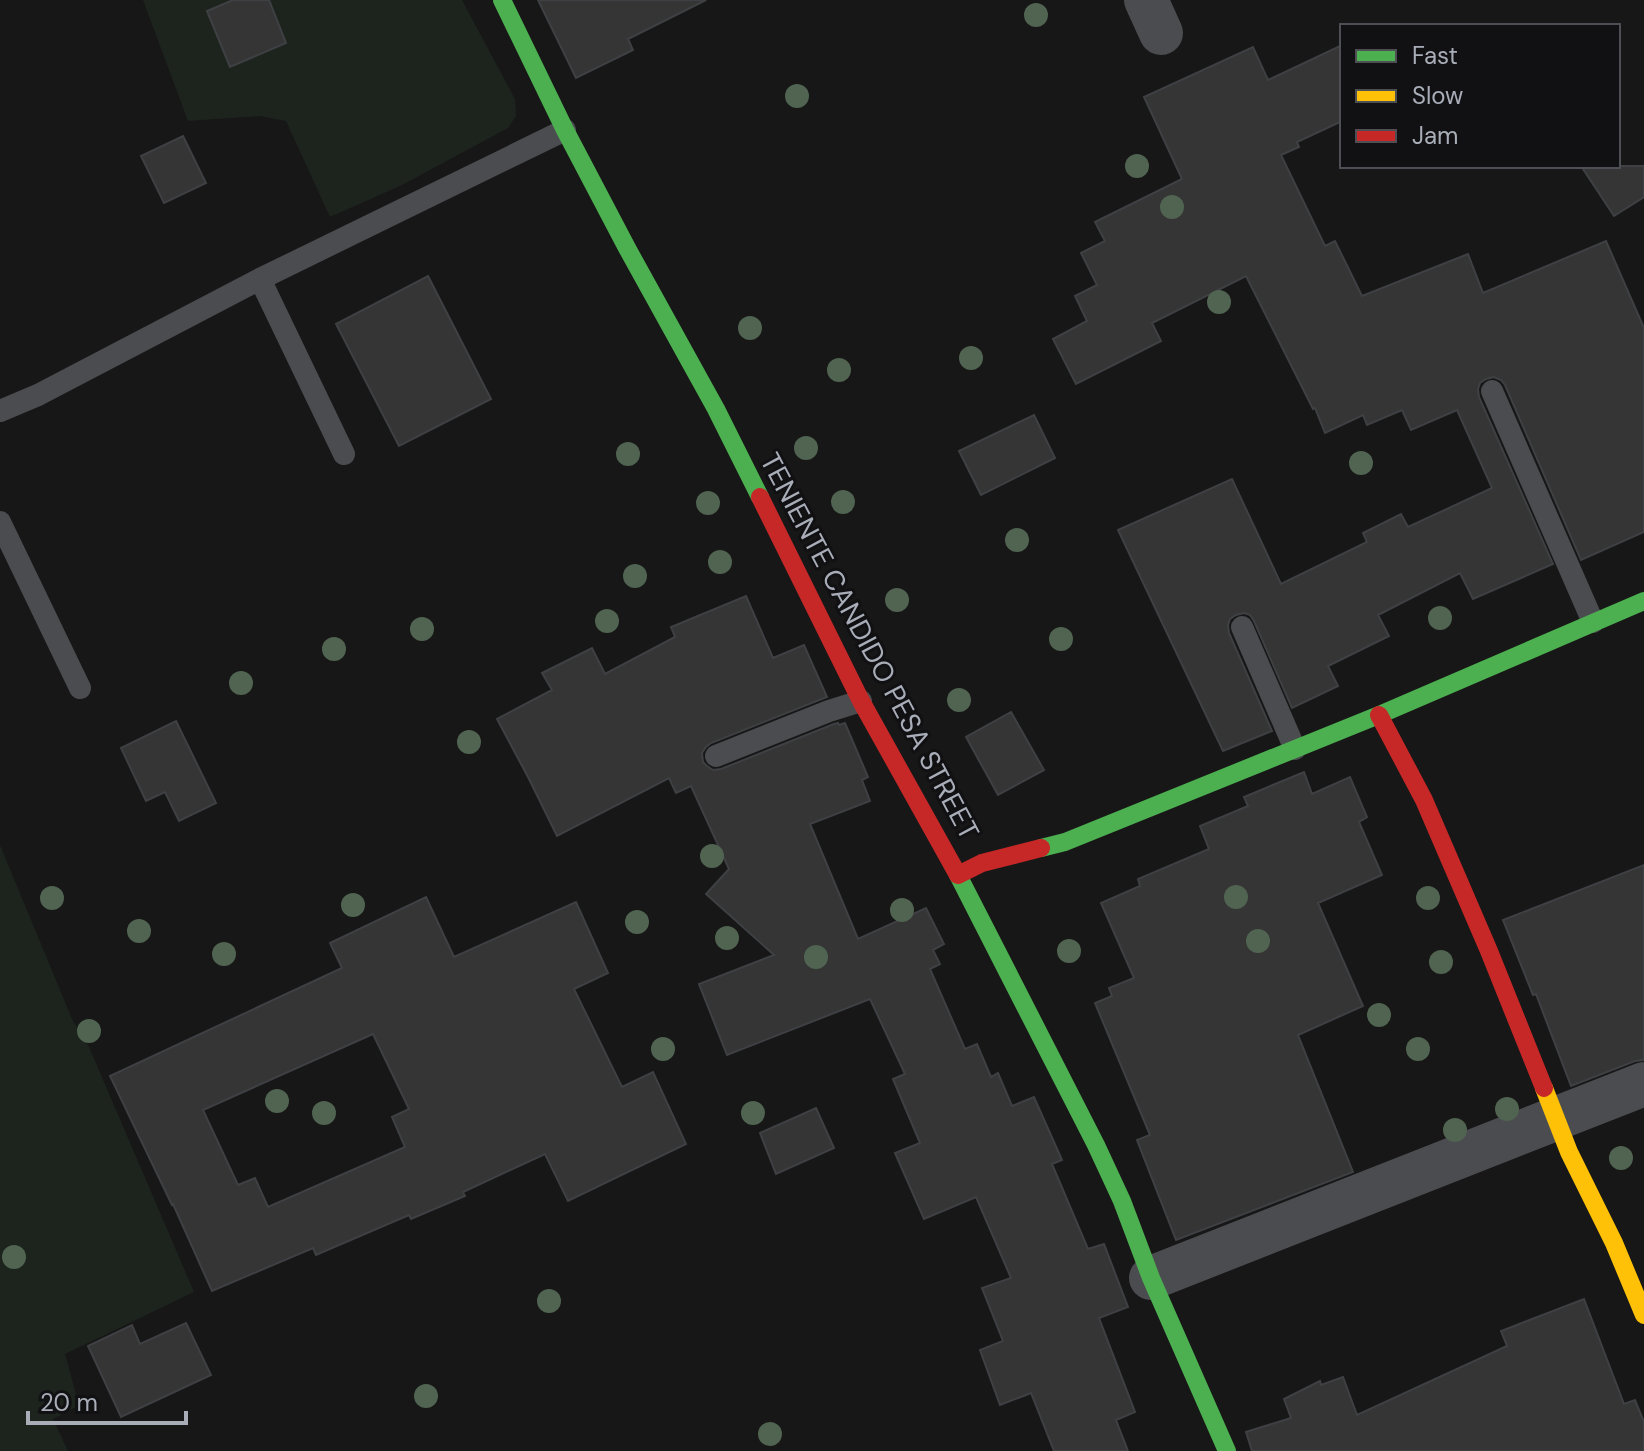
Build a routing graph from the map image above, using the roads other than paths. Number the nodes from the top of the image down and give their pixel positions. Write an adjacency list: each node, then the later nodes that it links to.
1 (502, 0): 2 (street, TENIENTE CANDIDO PESA STREET)
2 (565, 130): 3 (lane); 12 (street, TENIENTE CANDIDO PESA STREET)
3 (260, 279): 5 (lane); 6 (lane)
4 (1492, 391): 9 (lane)
5 (0, 411)
6 (344, 454)
7 (0, 522): 11 (lane)
8 (1644, 601): 9 (street, TENIENTE CANDIDO PESA STREET)
9 (1593, 622): 13 (street, TENIENTE CANDIDO PESA STREET)
10 (1242, 627): 14 (lane)
11 (80, 688)
12 (861, 701): 15 (lane); 16 (street, TENIENTE CANDIDO PESA STREET)
13 (1379, 715): 14 (street, TENIENTE CANDIDO PESA STREET); 18 (street)
14 (1295, 749): 16 (street, TENIENTE CANDIDO PESA STREET)
15 (716, 756)
16 (958, 875): 19 (street)
17 (1644, 1084): 18 (street)
18 (1554, 1118): 19 (street); 20 (street)
19 (1151, 1278): 21 (street)
20 (1644, 1315)
21 (1227, 1451)

